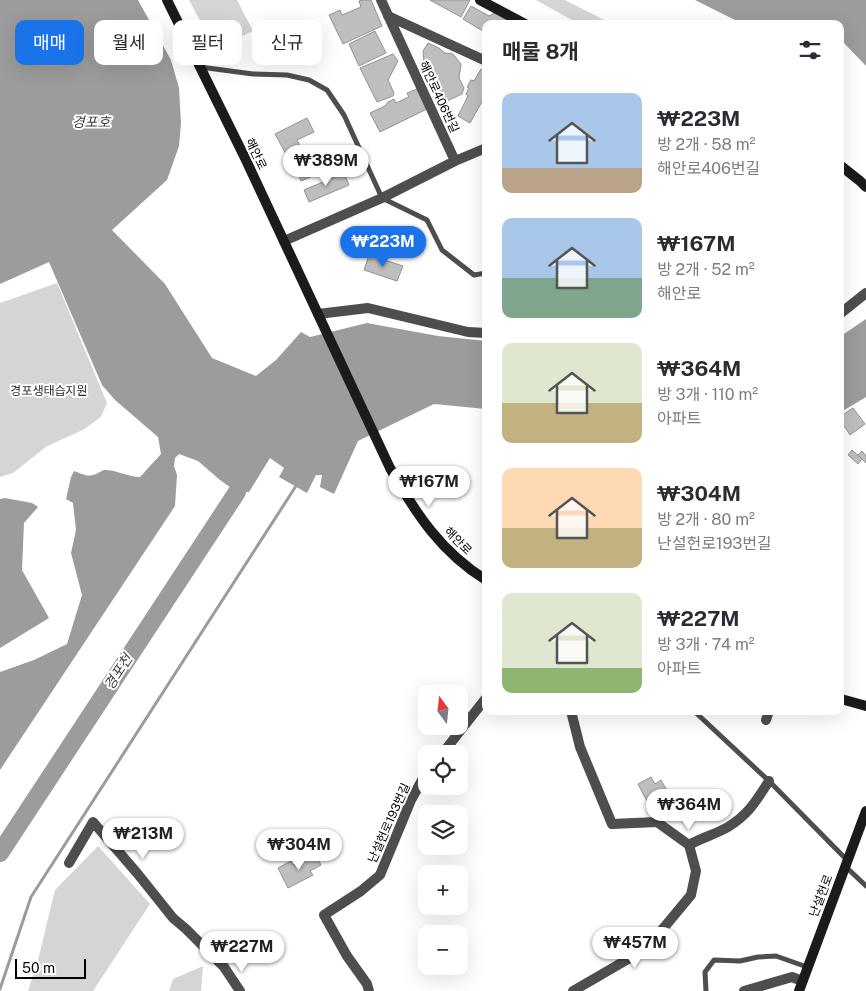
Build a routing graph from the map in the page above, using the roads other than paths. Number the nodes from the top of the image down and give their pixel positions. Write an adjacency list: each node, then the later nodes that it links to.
1 (166, 0): 7 (street, 해안로)
2 (381, 0): 4 (street, 해안로406번길)
3 (480, 0): 5 (street)
4 (388, 16): 6 (street); 9 (street, 해안로406번길)
5 (518, 20)
6 (482, 59)
7 (200, 67): 12 (lane); 13 (street, 해안로)
8 (482, 150): 9 (street)
9 (455, 161): 12 (street)
10 (844, 168): 11 (street)
11 (866, 188)
12 (382, 198): 13 (street); 14 (lane)
13 (284, 241): 17 (street, 해안로)
14 (482, 274)
15 (866, 293): 16 (street)
16 (844, 311)
17 (319, 317): 18 (street); 19 (street, 해안로)
18 (482, 333)
19 (482, 577)
20 (844, 700): 22 (street)
21 (482, 703): 25 (street)
22 (866, 706)
23 (572, 715): 29 (street)
24 (698, 715): 26 (lane)
25 (449, 745)
26 (769, 781): 29 (street); 31 (lane)
27 (418, 787): 36 (street, 난설헌로193번길)
28 (866, 811): 31 (street, 난설헌로)
29 (688, 845): 37 (street)
30 (68, 863): 35 (street)
31 (846, 864): 32 (lane); 33 (street, 난설헌로)
32 (866, 886)
33 (808, 967): 34 (street, 난설헌로); 38 (lane)
34 (802, 981): 39 (street); 40 (street, 난설헌로)
35 (240, 991)
36 (369, 991)
37 (573, 991)
38 (706, 991)
39 (744, 991)
40 (799, 991)

